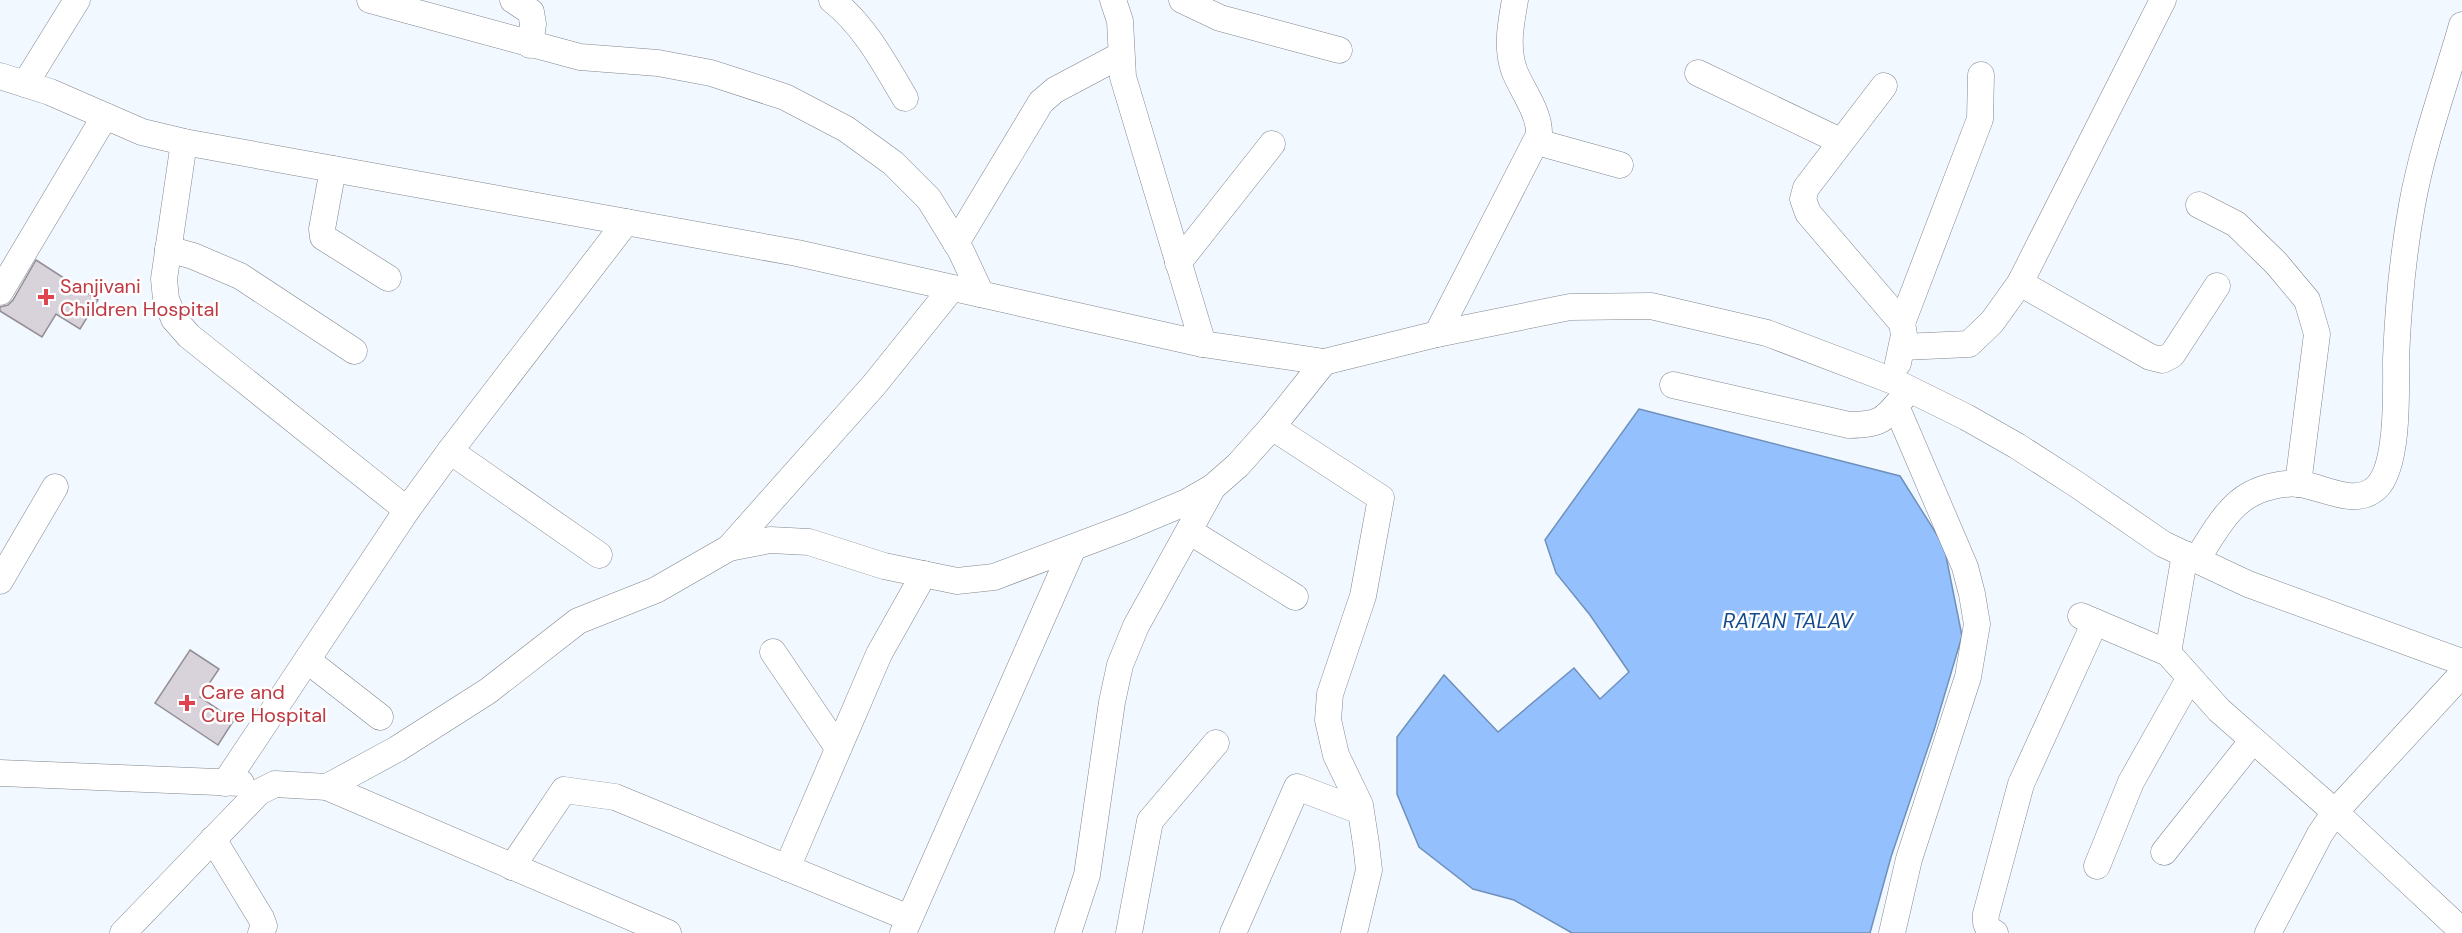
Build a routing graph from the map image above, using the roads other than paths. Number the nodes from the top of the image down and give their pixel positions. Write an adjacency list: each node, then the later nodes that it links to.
1 (77, 0): 16 (street)
2 (370, 0): 10 (street)
3 (513, 0): 10 (street)
4 (832, 0): 18 (street)
5 (1182, 0): 11 (street)
6 (1515, 0): 22 (street)
7 (2163, 0): 32 (street)
8 (1116, 2): 12 (street)
9 (2462, 25): 46 (street)
10 (530, 45): 28 (street)
11 (1340, 50)
12 (1121, 55): 28 (street); 30 (street)
13 (1698, 73): 20 (street)
14 (1981, 75): 38 (street)
15 (0, 76): 16 (street)
16 (24, 84): 19 (street)
17 (1884, 86): 20 (street)
18 (905, 98)
19 (105, 116): 21 (street); 35 (street)
20 (1840, 141): 38 (street)
21 (184, 142): 25 (street); 29 (street)
22 (1537, 142): 24 (street); 37 (street)
23 (1272, 144): 30 (street)
24 (1620, 165)
25 (333, 169): 27 (street); 31 (street)
26 (2199, 205): 46 (street)
27 (626, 222): 34 (street); 45 (street)
28 (956, 243): 36 (street)
29 (168, 249): 40 (street); 49 (street)
30 (1178, 263): 39 (street)
31 (388, 278)
32 (2020, 283): 33 (street); 38 (street)
33 (2217, 286)
34 (952, 288): 36 (street); 52 (street)
35 (0, 292)
36 (981, 294): 39 (street)
37 (1437, 334): 41 (street); 43 (street)
38 (1902, 335): 43 (street)
39 (1203, 344): 41 (street)
40 (354, 351)
41 (1324, 362): 44 (street)
42 (1673, 385): 43 (street)
43 (1900, 392): 54 (street); 88 (street)
44 (1272, 427): 48 (street); 72 (street)
45 (450, 451): 49 (street); 53 (street)
46 (2298, 484): 54 (street)
47 (55, 487): 56 (street)
48 (1214, 487): 50 (street); 51 (street)
49 (407, 510): 60 (street)
50 (1189, 531): 57 (street); 84 (street)
51 (1073, 548): 55 (street); 79 (street)
52 (729, 549): 55 (street); 71 (street)
53 (599, 555)
54 (2191, 557): 59 (street); 61 (street)
55 (924, 574): 67 (street)
56 (0, 581)
57 (1295, 597)
58 (773, 652): 67 (street)
59 (2168, 653): 63 (street); 89 (street)
60 (307, 660): 64 (street); 69 (street)
61 (2462, 662)
62 (2462, 674): 73 (street)
63 (2189, 679): 65 (street); 76 (street)
64 (380, 717)
65 (2253, 740): 73 (street); 75 (street)
66 (1216, 743): 85 (street)
67 (838, 748): 78 (street)
68 (0, 773): 69 (street)
69 (225, 783): 70 (street)
70 (275, 784): 71 (street); 74 (street)
71 (327, 788): 77 (street)
72 (1360, 811): 86 (street); 87 (street)
73 (2335, 812): 80 (street); 90 (street)
74 (213, 839): 82 (street); 83 (street)
75 (2164, 852)
76 (2097, 866)
77 (512, 867): 78 (street); 81 (street)
78 (787, 868): 79 (street)
79 (906, 926)
80 (2462, 931)
81 (663, 932)
82 (123, 933)
83 (261, 933)
84 (1068, 933)
85 (1130, 933)
86 (1233, 933)
87 (1354, 933)
88 (1892, 933)
89 (1995, 933)
90 (2268, 933)

